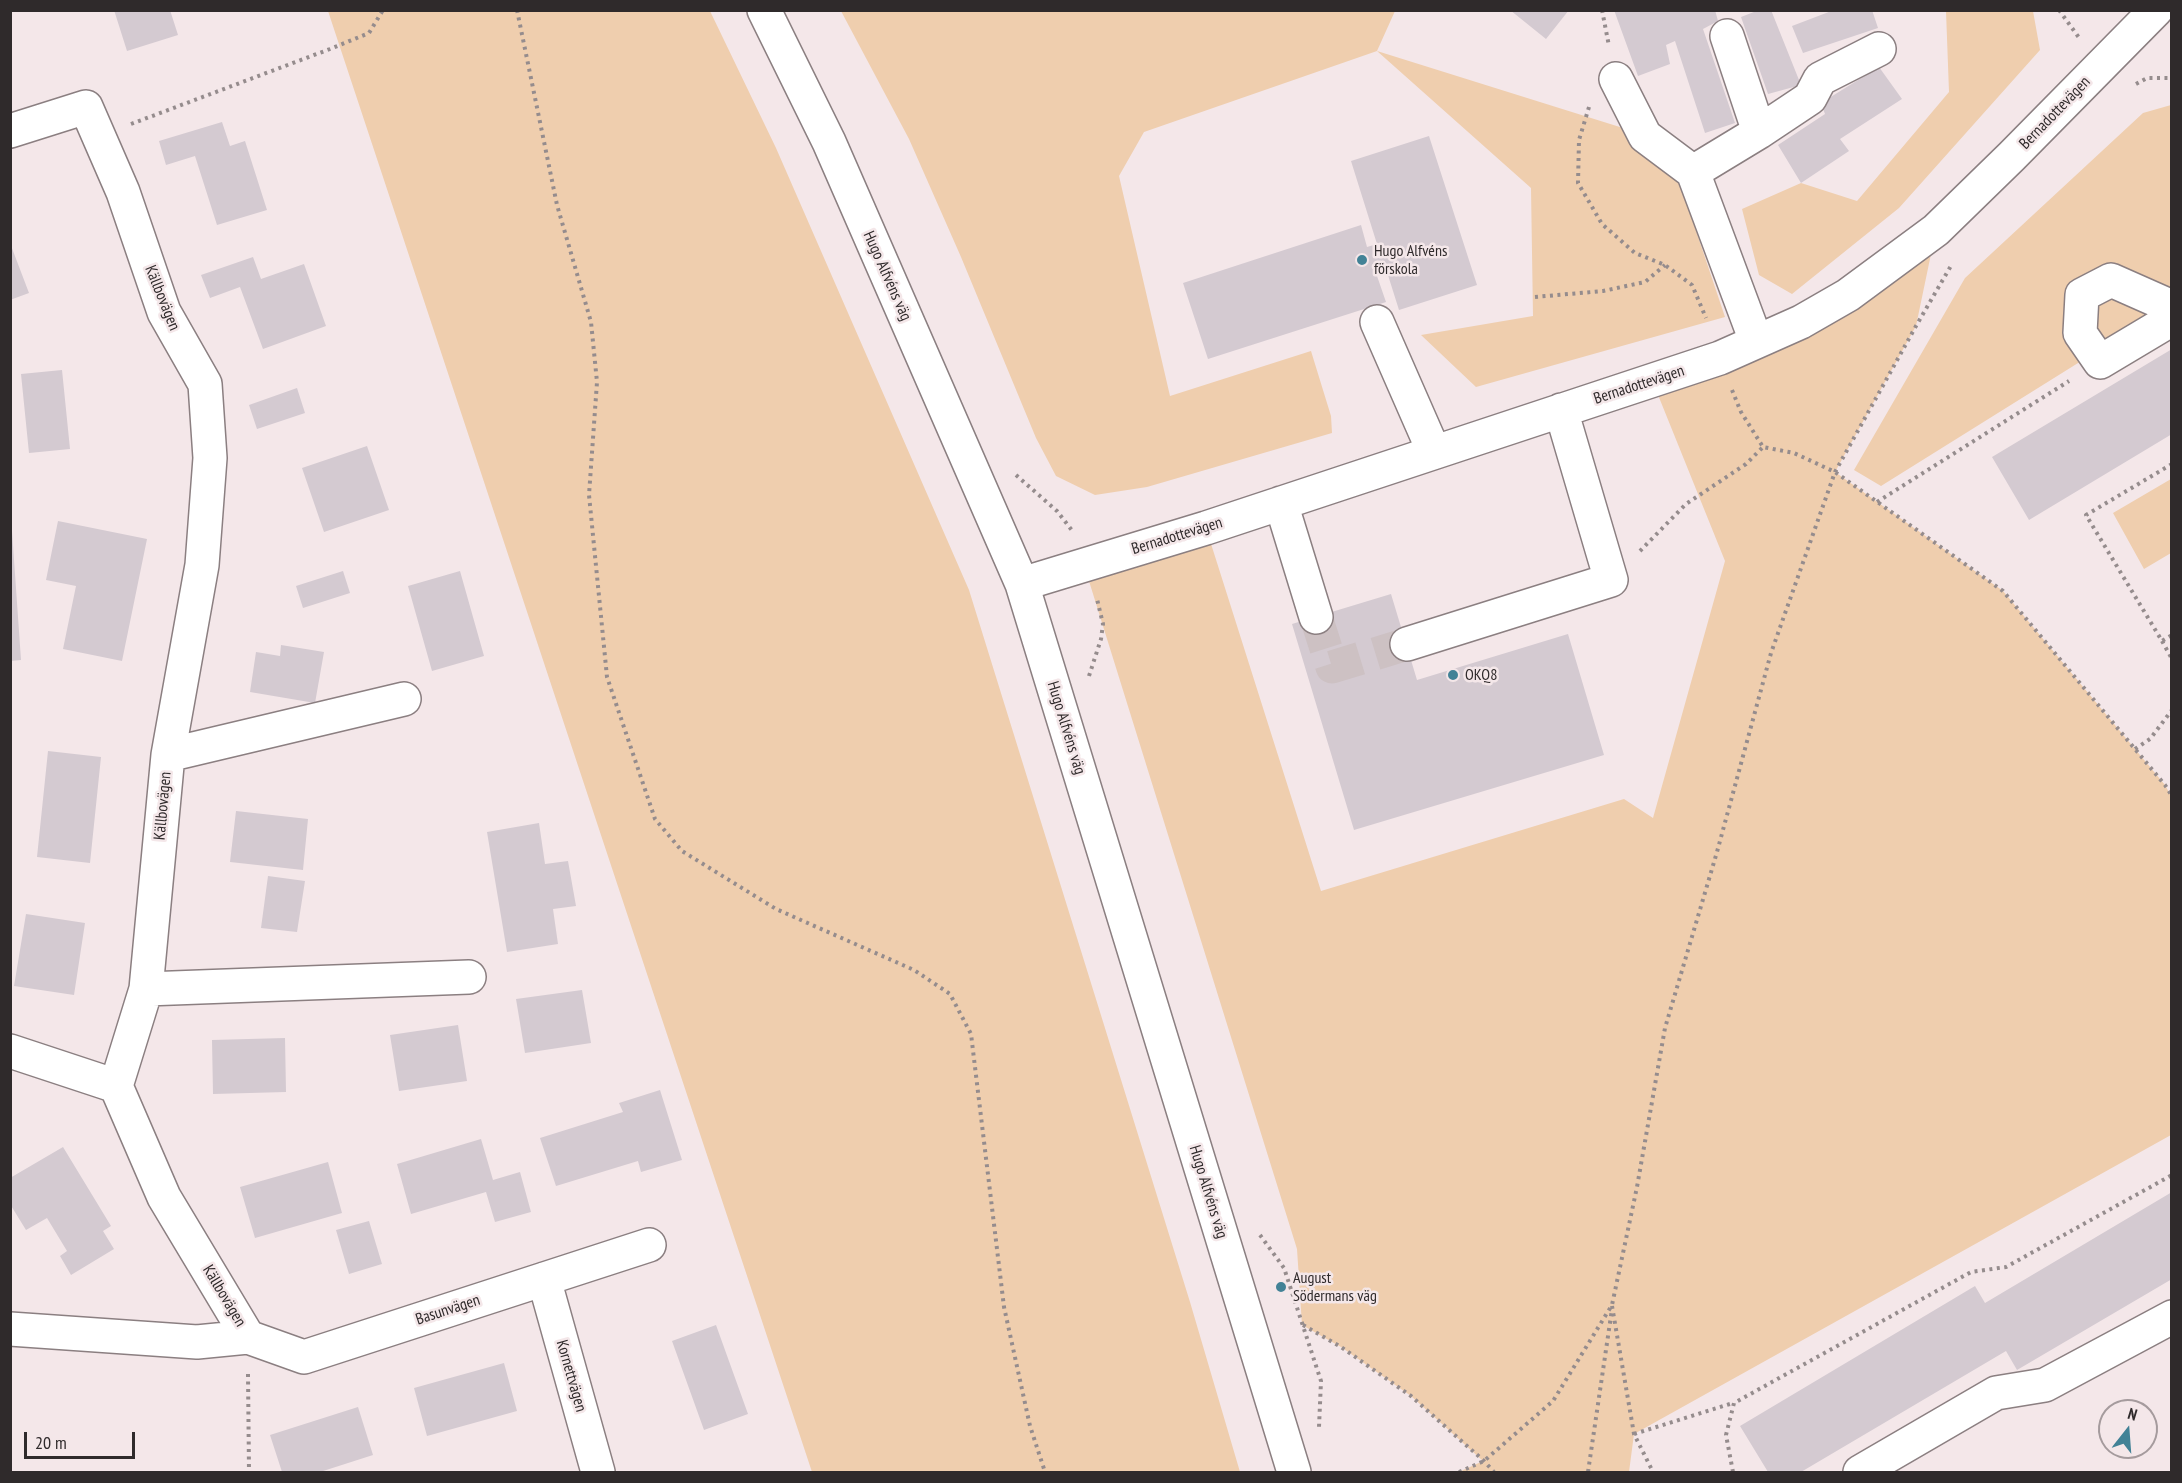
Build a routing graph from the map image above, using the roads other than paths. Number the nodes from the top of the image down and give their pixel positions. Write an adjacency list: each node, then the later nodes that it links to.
1 (764, 10): 16 (street, Hugo Alfvéns väg)
2 (2156, 10): 12 (street, Bernadottevägen)
3 (1727, 36): 7 (street)
4 (1878, 49): 7 (street)
5 (1605, 76): 8 (street)
6 (10, 131): 20 (street, Källbovägen)
7 (1759, 132): 8 (street)
8 (1693, 172): 12 (street)
9 (2172, 307): 10 (street)
10 (2172, 319)
11 (1377, 322): 14 (street)
12 (1756, 341): 13 (street, Bernadottevägen)
13 (1561, 410): 14 (street, Bernadottevägen); 18 (street)
14 (1434, 452): 15 (street, Bernadottevägen)
15 (1281, 503): 16 (street, Bernadottevägen); 17 (street)
16 (1022, 584): 31 (street, Hugo Alfvéns väg)
17 (1316, 617)
18 (1407, 644)
19 (404, 699): 20 (street)
20 (168, 755): 22 (street, Källbovägen)
21 (469, 977): 22 (street)
22 (146, 989): 24 (street, Källbovägen)
23 (10, 1051): 24 (street)
24 (116, 1086): 29 (street, Källbovägen)
25 (649, 1245): 26 (street, Basunvägen)
26 (544, 1279): 29 (street, Basunvägen); 30 (street, Kornettvägen)
27 (2172, 1317): 32 (street)
28 (10, 1329): 29 (street, Källbovägen)
29 (248, 1337)
30 (598, 1473)
31 (1294, 1473)
32 (1860, 1473)

